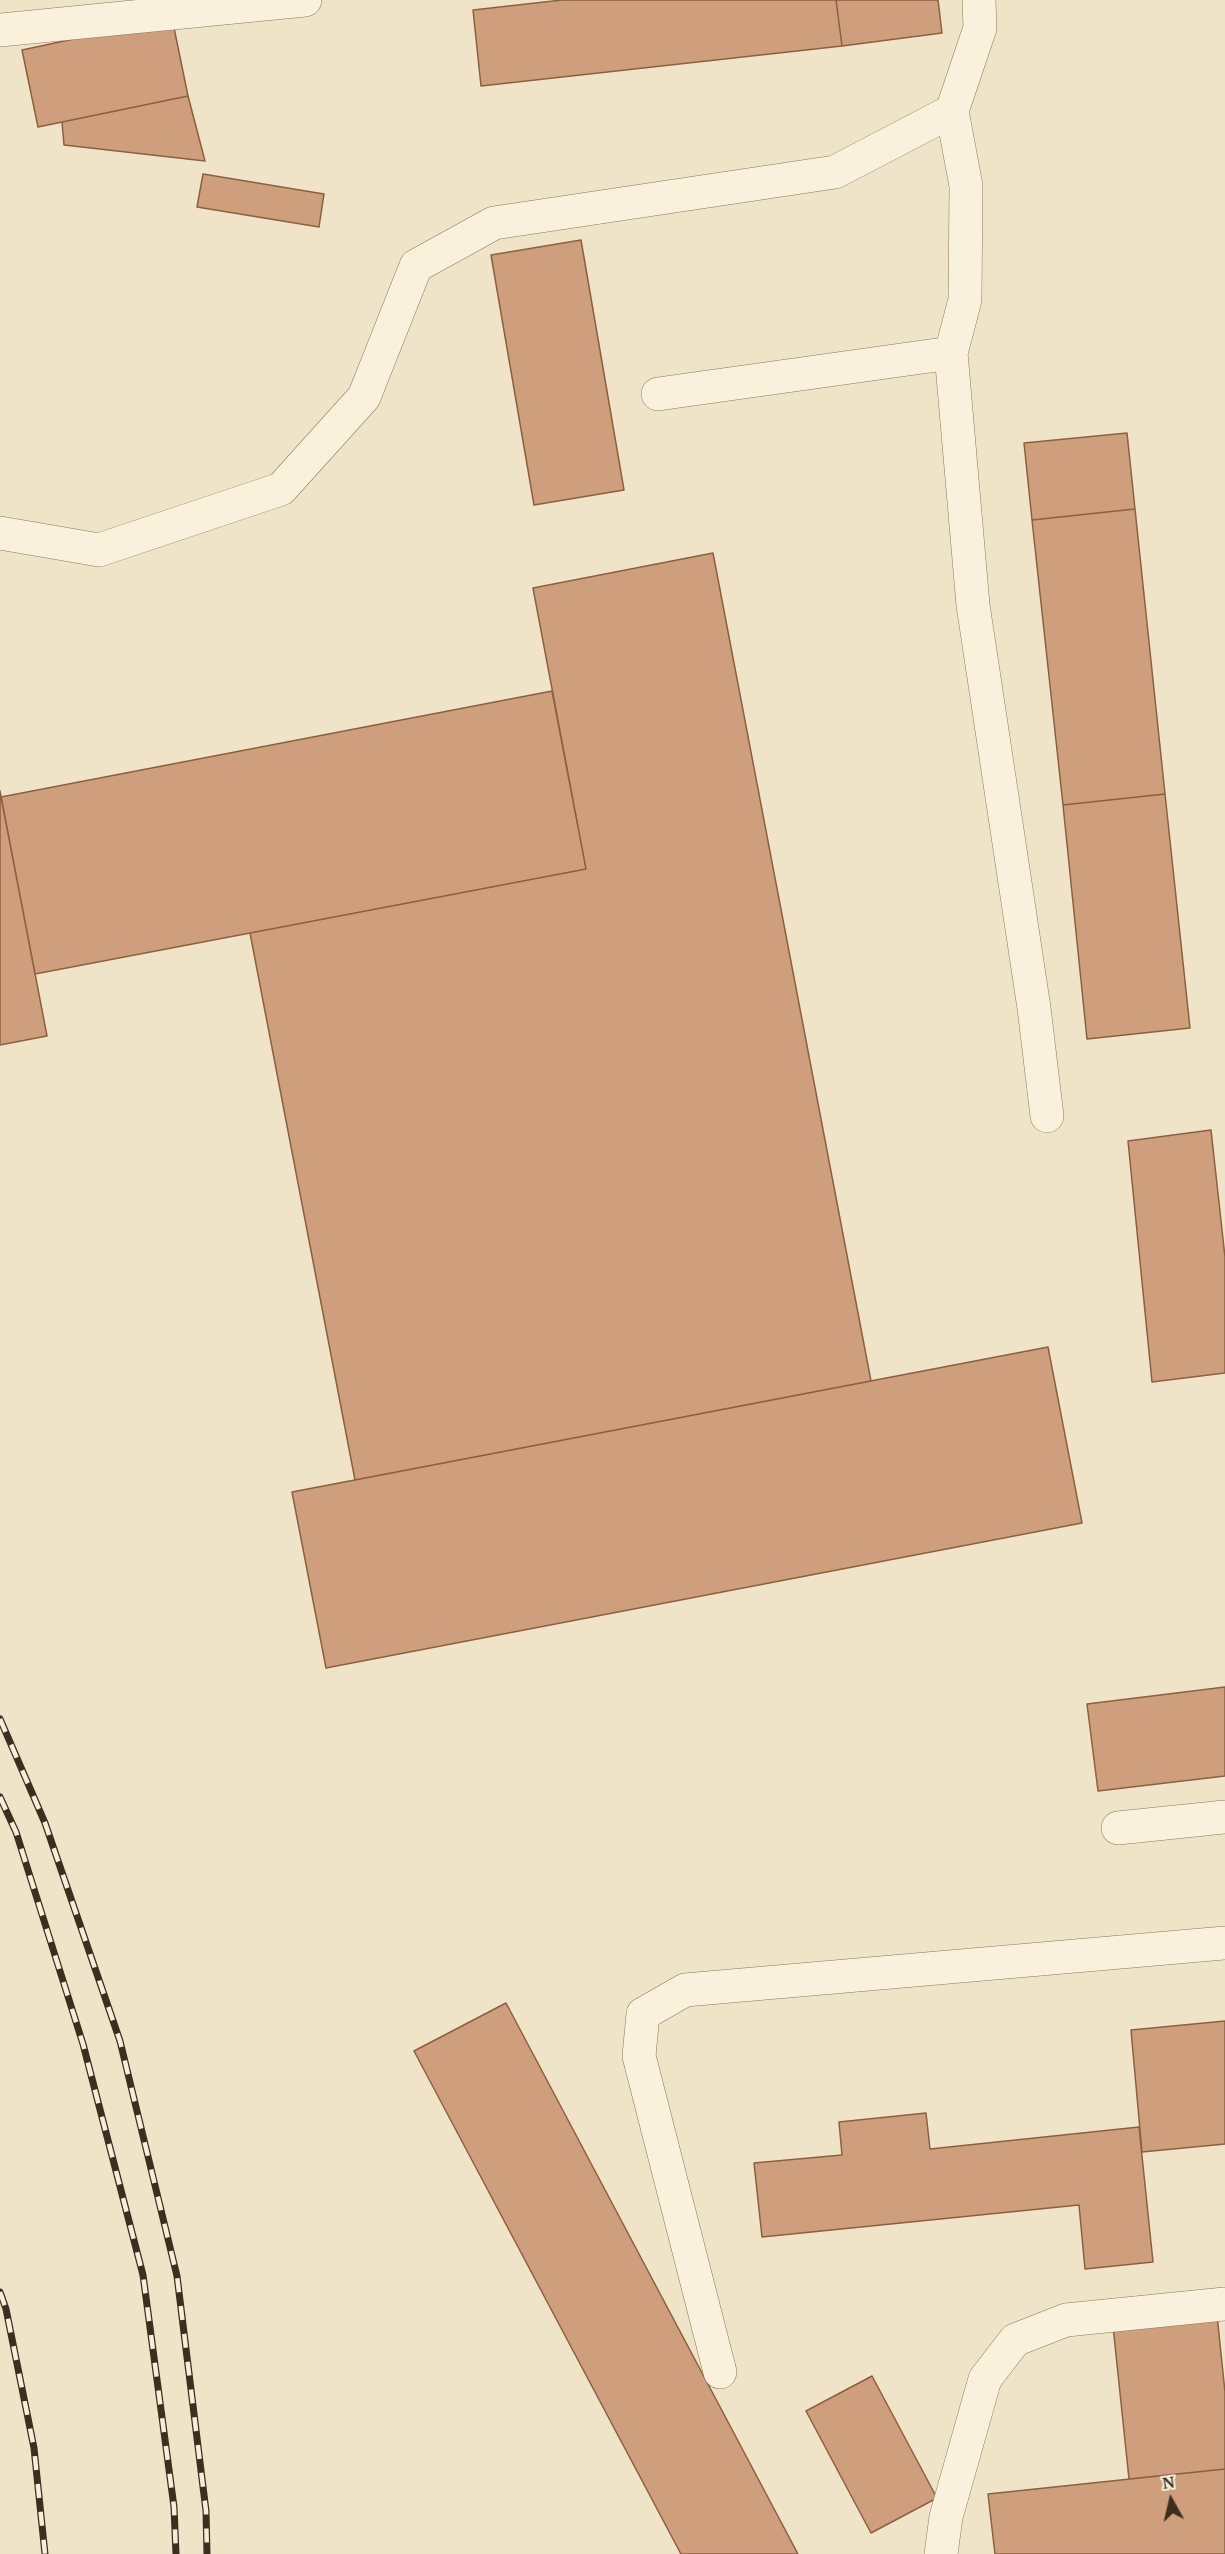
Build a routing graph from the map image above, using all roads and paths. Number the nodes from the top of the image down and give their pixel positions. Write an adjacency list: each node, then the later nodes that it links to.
1 (305, 0): 3 (lane)
2 (979, 0): 4 (lane)
3 (0, 30)
4 (952, 111): 5 (lane); 7 (lane)
5 (951, 353): 6 (lane); 8 (lane)
6 (657, 394)
7 (0, 533)
8 (1047, 1116)
9 (1225, 1817): 10 (lane)
10 (1118, 1828)
11 (1225, 1943): 13 (lane)
12 (1225, 2304): 14 (lane)
13 (720, 2372)
14 (941, 2554)

